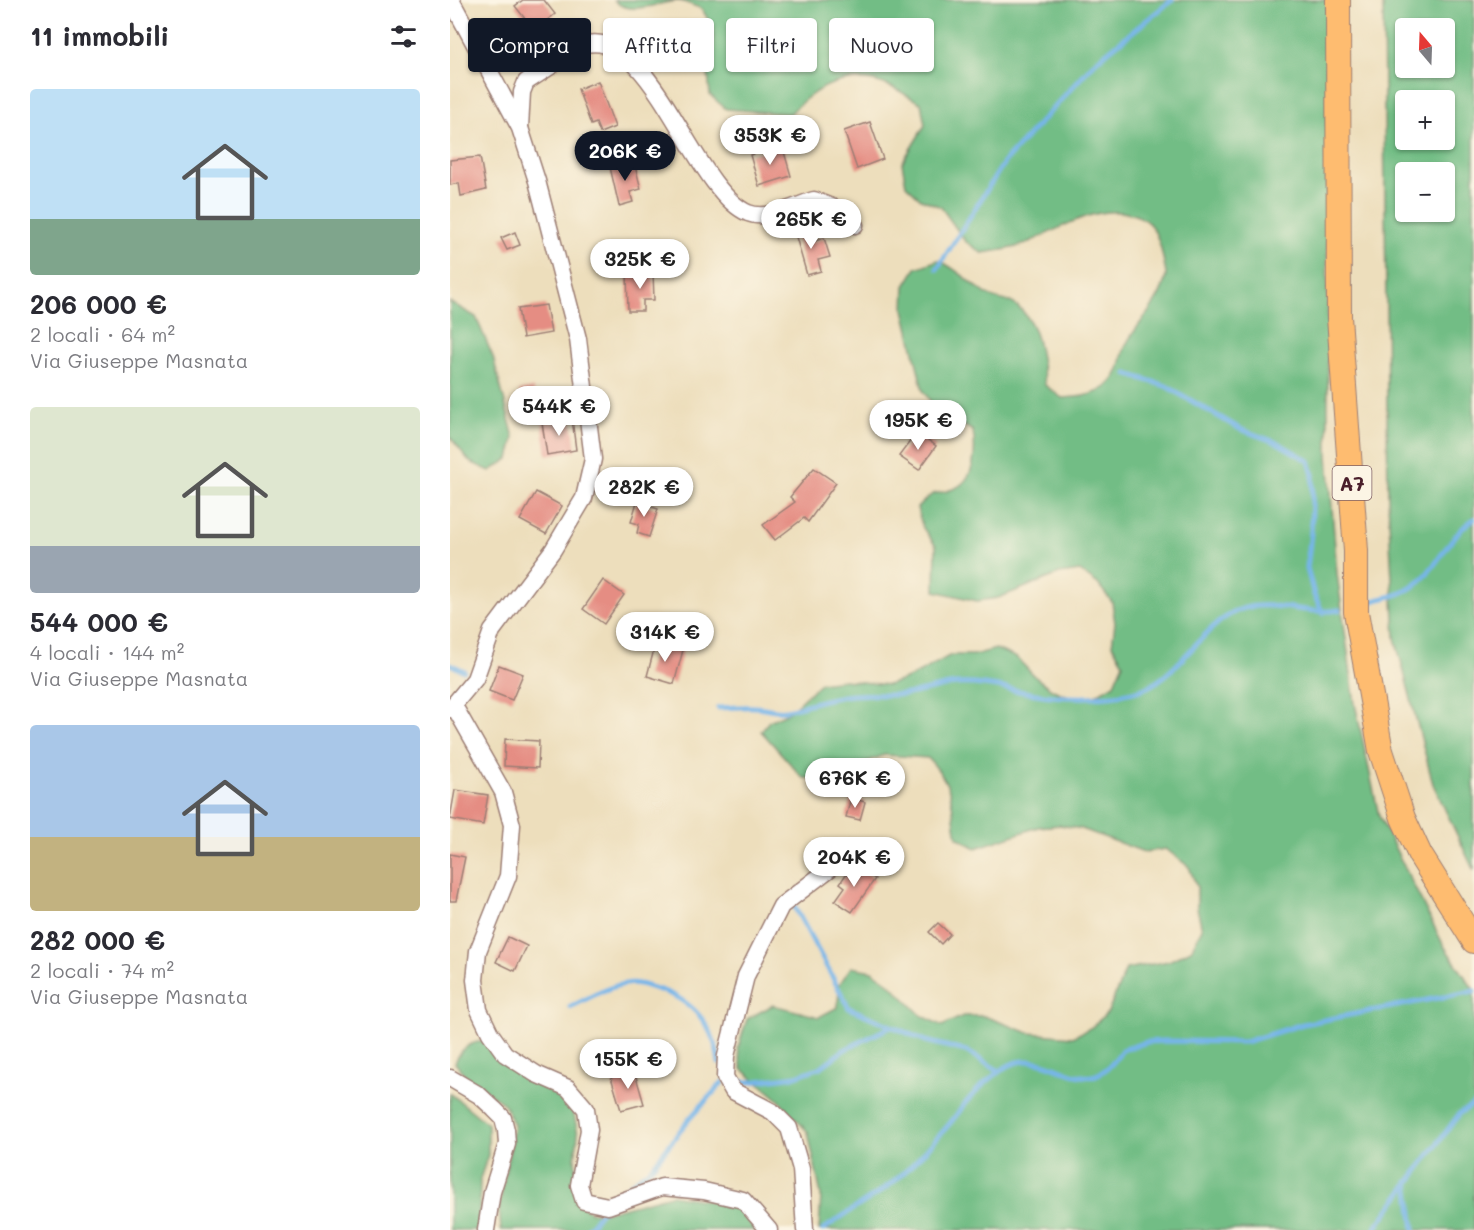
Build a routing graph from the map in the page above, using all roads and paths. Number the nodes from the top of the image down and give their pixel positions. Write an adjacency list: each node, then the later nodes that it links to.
1 (451, 0): 3 (street)
2 (1338, 0): 7 (highway, A7)
3 (520, 128): 4 (street); 5 (street)
4 (855, 225)
5 (452, 707): 10 (street)
6 (841, 860): 11 (street)
7 (1474, 941)
8 (450, 1078): 9 (street)
9 (486, 1230)
10 (769, 1230)
11 (805, 1230)

